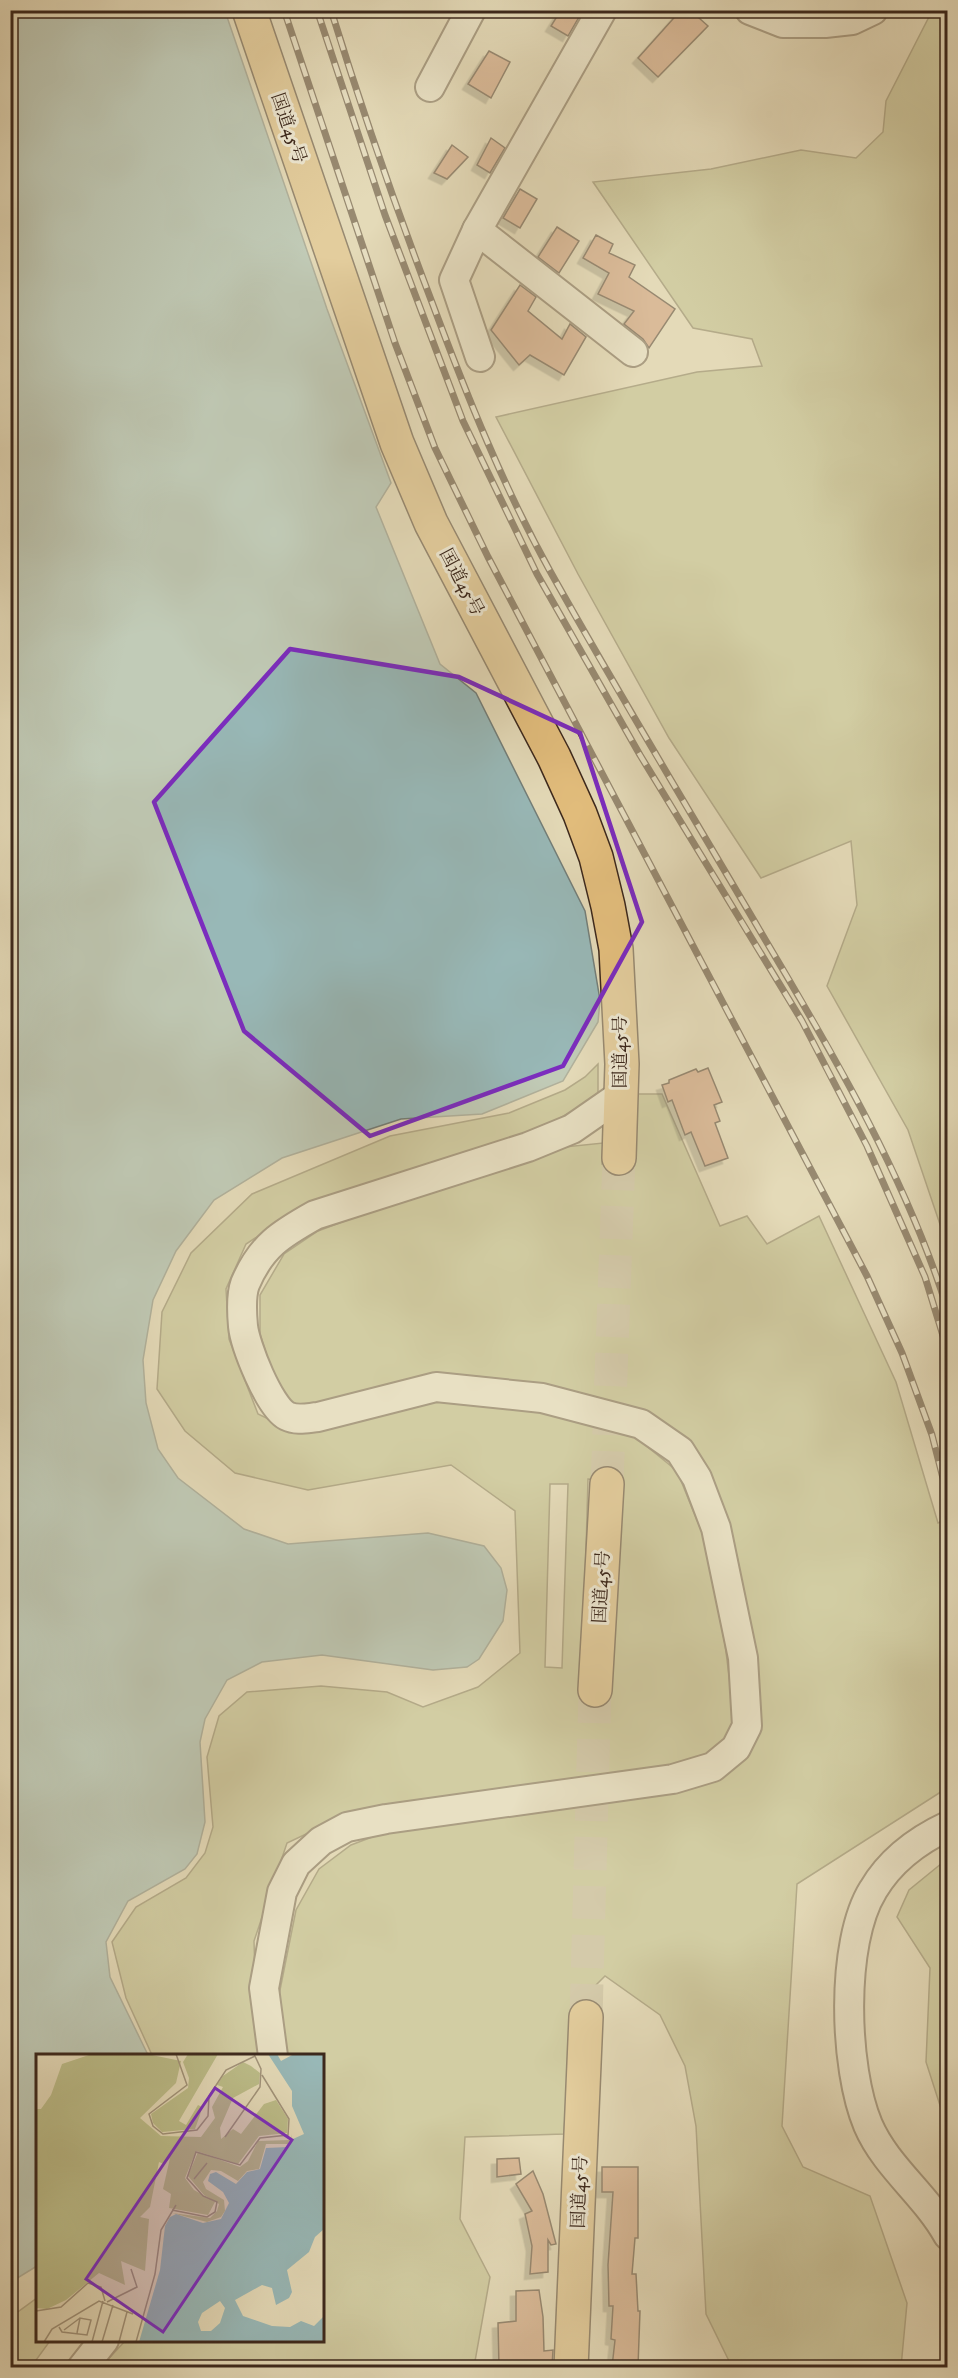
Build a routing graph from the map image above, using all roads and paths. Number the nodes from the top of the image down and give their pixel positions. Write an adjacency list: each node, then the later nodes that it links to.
1 (249, 10): 10 (highway, 国道45号)
2 (471, 10): 6 (street)
3 (602, 10): 7 (street)
4 (750, 10): 5 (street)
5 (873, 10)
6 (430, 87)
7 (477, 230): 8 (street); 9 (street)
8 (633, 351)
9 (480, 357)
10 (621, 1095): 11 (highway, 国道45号); 16 (street)
11 (619, 1158)
12 (607, 1484): 13 (highway, 国道45号)
13 (595, 1690)
14 (948, 1826): 17 (street)
15 (586, 2017): 20 (highway, 国道45号)
16 (273, 2054)
17 (948, 2235)
18 (103, 2342): 19 (street)
19 (82, 2367)
20 (571, 2367)

